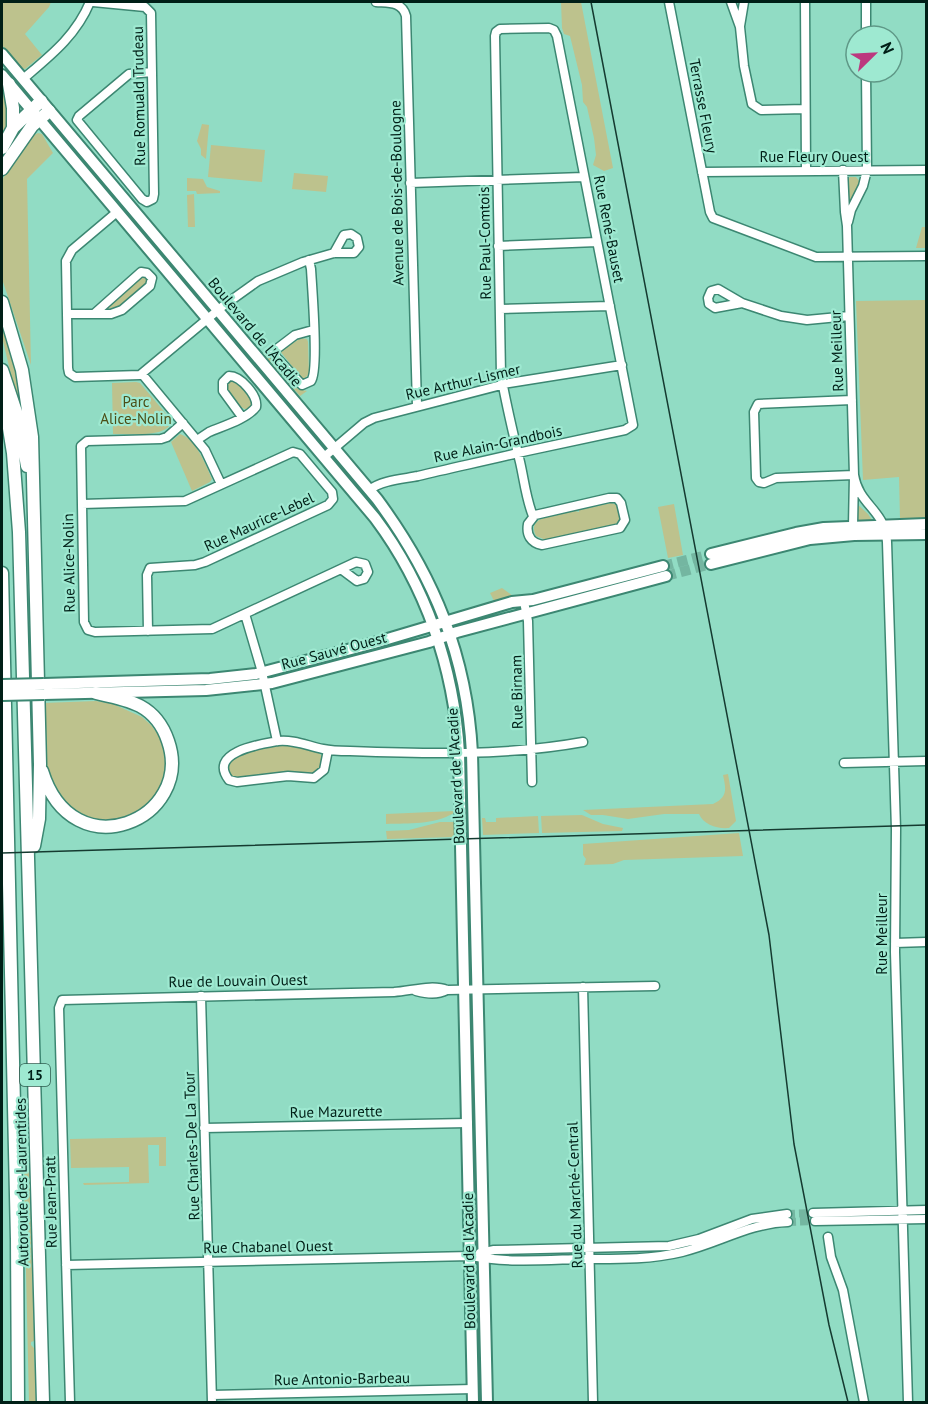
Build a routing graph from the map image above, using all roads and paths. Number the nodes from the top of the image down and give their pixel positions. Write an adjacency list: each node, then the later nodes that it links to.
1 (92, 2): 12 (street, Rue Romuald Trudeau); 14 (street)
2 (376, 2): 31 (street, Avenue de Bois-de-Boulogne)
3 (669, 2): 28 (street, Terrasse Fleury)
4 (731, 2): 9 (street)
5 (744, 2): 9 (street)
6 (805, 2): 18 (street)
7 (866, 2): 8 (street)
8 (866, 24)
9 (740, 27): 18 (street)
10 (557, 36): 29 (street, Rue René-Bauset); 30 (street, Rue Paul-Comtois)
11 (2, 54): 14 (main road, Boulevard de l'Acadie)
12 (152, 72): 12 (street, Rue Romuald Trudeau)
13 (5, 79): 17 (main road, Boulevard de l'Acadie); 21 (highway)
14 (23, 79): 16 (main road, Boulevard de l'Acadie)
15 (866, 84): 26 (street)
16 (41, 101): 17 (highway); 19 (main road, Boulevard de l'Acadie)
17 (31, 110): 20 (main road, Boulevard de l'Acadie); 21 (highway)
18 (805, 110): 24 (street)
19 (49, 111): 20 (highway); 44 (main road, Boulevard de l'Acadie)
20 (39, 120): 23 (highway); 32 (main road, Boulevard de l'Acadie)
21 (13, 128): 22 (highway)
22 (2, 148)
23 (2, 169)
24 (806, 170): 25 (street, Rue Fleury Ouest); 28 (street, Rue Fleury Ouest)
25 (843, 170): 26 (street, Rue Fleury Ouest); 33 (street, Rue Meilleur)
26 (867, 170): 27 (street, Rue Fleury Ouest); 33 (street)
27 (927, 170)
28 (702, 172): 38 (street, Terrasse Fleury)
29 (585, 177): 30 (street); 34 (street, Rue René-Bauset)
30 (497, 180): 31 (street); 35 (street, Rue Paul-Comtois)
31 (410, 183): 56 (street, Avenue de Bois-de-Boulogne)
32 (117, 212): 46 (street); 48 (main road, Boulevard de l'Acadie)
33 (847, 226): 38 (street, Rue Meilleur)
34 (597, 242): 35 (street); 42 (street, Rue René-Bauset)
35 (498, 246): 43 (street, Rue Paul-Comtois)
36 (334, 253): 39 (street)
37 (927, 256): 38 (street)
38 (848, 258): 47 (street, Rue Meilleur)
39 (309, 260): 44 (street); 49 (street)
40 (2, 302): 67 (highway)
41 (742, 303): 47 (street)
42 (610, 306): 43 (street); 50 (street, Rue René-Bauset)
43 (500, 309): 54 (street, Rue Paul-Comtois)
44 (218, 311): 48 (street); 61 (main road, Boulevard de l'Acadie)
45 (95, 313): 45 (street); 46 (street)
46 (66, 314): 52 (street)
47 (849, 316): 55 (street, Rue Meilleur)
48 (208, 320): 52 (street); 63 (main road, Boulevard de l'Acadie)
49 (313, 330): 49 (street)
50 (622, 364): 54 (street, Rue Arthur-Lismer); 59 (street, Rue René-Bauset)
51 (2, 370): 67 (highway)
52 (142, 374): 58 (street)
53 (2, 385): 100 (highway, Autoroute des Laurentides / 15)
54 (503, 385): 56 (street, Rue Arthur-Lismer); 62 (street, Rue Paul-Comtois)
55 (852, 400): 64 (street, Rue Meilleur); 64 (street)
56 (417, 406): 61 (street, Rue Arthur-Lismer)
57 (242, 417): 57 (street); 60 (street)
58 (183, 423): 60 (street); 68 (street, Rue Alice-Nolin)
59 (632, 427): 62 (street, Rue Alain-Grandbois)
60 (197, 440): 65 (street)
61 (334, 448): 63 (street, Rue Arthur-Lismer); 66 (main road, Boulevard de l'Acadie)
62 (518, 453): 66 (street, Rue Alain-Grandbois); 69 (street, Rue Paul-Comtois)
63 (324, 457): 80 (main road, Boulevard de l'Acadie)
64 (854, 475): 71 (street, Rue Meilleur); 72 (street, Rue Meilleur)
65 (221, 484): 68 (street); 81 (street, Rue Maurice-Lebel)
66 (369, 490): 79 (main road, Boulevard de l'Acadie)
67 (33, 497): 98 (highway)
68 (81, 504): 81 (street, Rue Alice-Nolin)
69 (533, 516): 69 (street, Rue Paul-Comtois)
70 (927, 524): 72 (main road)
71 (853, 526): 72 (main road); 72 (main road)
72 (885, 530): 73 (main road); 96 (street, Rue Meilleur)
73 (927, 534)
74 (341, 569): 78 (street, Rue Alice-Nolin)
75 (664, 571): 77 (main road, Rue Sauvé Ouest)
76 (2, 573): 124 (highway, Autoroute des Laurentides / 15)
77 (526, 607): 79 (main road, Rue Sauvé Ouest); 82 (main road, Rue Sauvé Ouest); 92 (street, Rue Birnam)
78 (245, 614): 81 (street, Rue Alice-Nolin); 84 (street)
79 (446, 621): 80 (main road, Rue Sauvé Ouest); 82 (main road, Boulevard de l'Acadie)
80 (433, 625): 83 (main road, Boulevard de l'Acadie); 84 (main road, Rue Sauvé Ouest)
81 (148, 631)
82 (450, 634): 83 (main road, Rue Sauvé Ouest); 94 (main road, Boulevard de l'Acadie)
83 (438, 639): 84 (main road, Rue Sauvé Ouest); 93 (main road, Boulevard de l'Acadie)
84 (264, 678): 86 (main road, Rue Sauvé Ouest); 87 (main road, Rue Sauvé Ouest); 89 (street)
85 (2, 685): 86 (main road, Rue Sauvé Ouest, bridge)
86 (44, 689): 87 (main road, Rue Sauvé Ouest); 88 (main road, Rue Sauvé Ouest, bridge)
87 (96, 693): 98 (highway)
88 (2, 695)
89 (277, 741): 91 (street); 91 (street)
90 (583, 742): 92 (street)
91 (328, 750): 93 (street)
92 (532, 751): 94 (street); 99 (street, Rue Birnam)
93 (459, 753): 94 (street); 105 (main road, Boulevard de l'Acadie)
94 (472, 753): 106 (main road, Boulevard de l'Acadie)
95 (927, 761): 96 (street)
96 (893, 762): 97 (street); 102 (street, Rue Meilleur)
97 (844, 763)
98 (40, 764): 100 (highway)
99 (532, 782)
100 (30, 874): 125 (highway, Autoroute des Laurentides / 15)
101 (927, 942): 102 (street)
102 (895, 943): 112 (street, Rue Meilleur)
103 (655, 986): 104 (street, Rue de Louvain Ouest)
104 (584, 987): 106 (street, Rue de Louvain Ouest); 116 (street, Rue du Marché-Central)
105 (465, 989): 106 (street, Rue de Louvain Ouest); 107 (street, Rue de Louvain Ouest); 109 (main road, Boulevard de l'Acadie)
106 (478, 989): 117 (main road, Boulevard de l'Acadie)
107 (201, 996): 108 (street, Rue de Louvain Ouest); 110 (street, Rue Charles-De La Tour)
108 (61, 1001): 121 (street, Rue Jean-Pratt)
109 (468, 1123): 110 (street, Rue Mazurette); 118 (main road, Boulevard de l'Acadie)
110 (204, 1128): 120 (street, Rue Charles-De La Tour)
111 (927, 1210): 112 (street)
112 (903, 1215): 113 (street); 114 (street); 131 (street, Rue Meilleur)
113 (814, 1217)
114 (927, 1219)
115 (828, 1237): 130 (street)
116 (589, 1248): 117 (street, Rue Chabanel Ouest); 119 (street, Rue du Marché-Central); 119 (street, Rue Chabanel Ouest)
117 (484, 1255): 118 (street, Rue Chabanel Ouest); 119 (street, Rue Chabanel Ouest); 128 (main road, Boulevard de l'Acadie)
118 (471, 1256): 120 (street, Rue Chabanel Ouest); 122 (main road, Boulevard de l'Acadie)
119 (590, 1259): 129 (street, Rue du Marché-Central)
120 (208, 1262): 121 (street, Rue Chabanel Ouest); 123 (street, Rue Charles-De La Tour)
121 (66, 1265): 126 (street, Rue Jean-Pratt)
122 (473, 1389): 123 (street, Rue Antonio-Barbeau); 127 (main road, Boulevard de l'Acadie)
123 (212, 1399)
124 (19, 1402)
125 (43, 1402)
126 (70, 1402)
127 (473, 1402)
128 (487, 1402)
129 (593, 1402)
130 (864, 1402)
131 (908, 1402)

